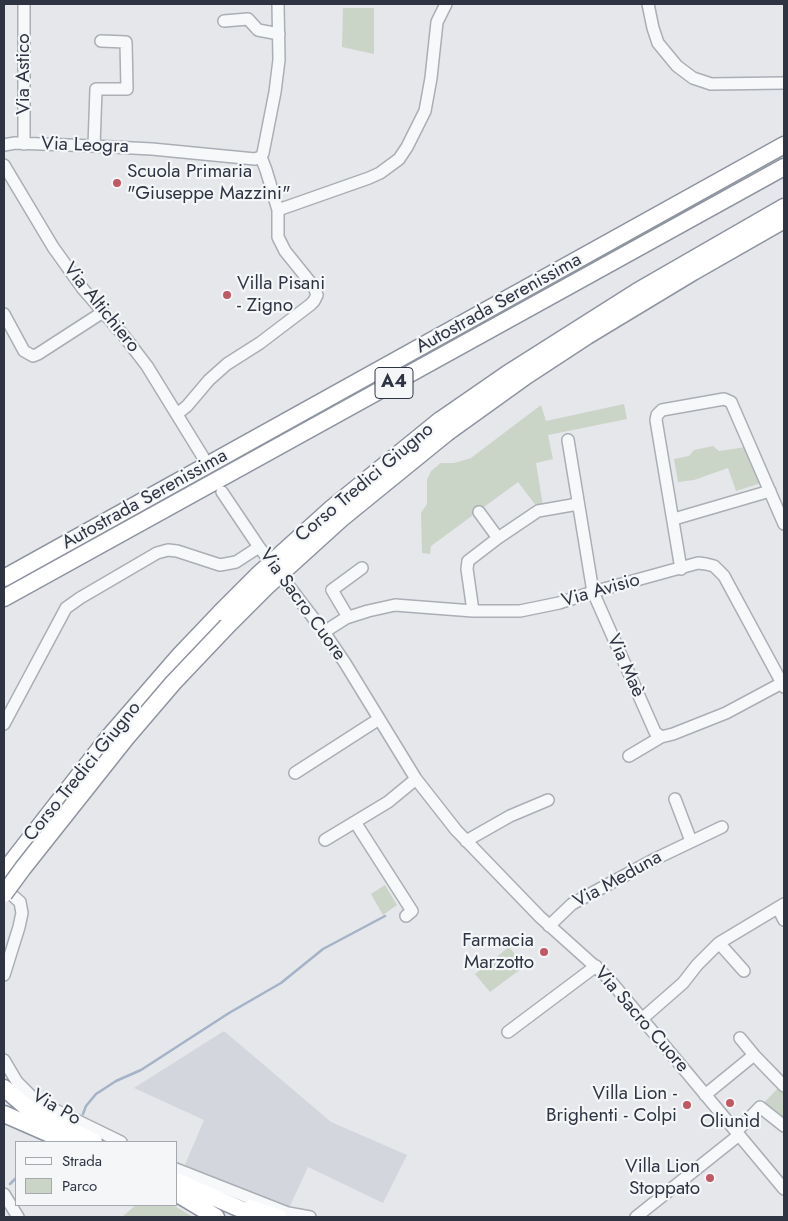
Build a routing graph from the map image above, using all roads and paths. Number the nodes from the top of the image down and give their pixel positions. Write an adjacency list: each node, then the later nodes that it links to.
1 (24, 4): 9 (street, Via Astico)
2 (278, 4): 6 (street)
3 (446, 4): 17 (street)
4 (648, 4): 8 (street)
5 (224, 21): 6 (street)
6 (279, 34): 13 (street)
7 (101, 42): 12 (street)
8 (784, 83)
9 (24, 144): 10 (street, Via Leogra); 12 (street, Via Leogra)
10 (4, 145)
11 (784, 145): 32 (highway, Autostrada Serenissima / A4)
12 (94, 146): 13 (street, Via Leogra)
13 (258, 158): 17 (street)
14 (4, 165): 19 (street, Via Altichiero)
15 (784, 167): 39 (highway, Autostrada Serenissima / A4)
16 (784, 207): 22 (highway, Corso Tredici Giugno)
17 (278, 210): 21 (street)
18 (784, 220): 22 (highway, Corso Tredici Giugno)
19 (103, 312): 20 (street); 21 (street, Via Altichiero)
20 (4, 314)
21 (177, 414): 24 (street, Via Altichiero)
22 (443, 427): 52 (highway, Corso Tredici Giugno, bridge); 58 (highway, Corso Tredici Giugno, bridge)
23 (568, 440): 27 (street, Via Maè)
24 (201, 454)
25 (770, 491): 29 (street); 29 (street); 30 (street)
26 (222, 492): 33 (street, Via Sacro Cuore)
27 (578, 504): 31 (street); 38 (street, Via Maè)
28 (479, 512): 31 (street)
29 (674, 520): 36 (street)
30 (784, 524)
31 (498, 538): 40 (street)
32 (72, 540): 35 (highway); 37 (highway, Autostrada Serenissima / A4)
33 (259, 547): 42 (street, Via Sacro Cuore); 45 (street)
34 (362, 568): 41 (street)
35 (4, 569)
36 (681, 569): 38 (street, Via Avisio); 43 (street, Via Avisio)
37 (4, 578)
38 (593, 592): 40 (street, Via Avisio); 46 (street, Via Maè)
39 (4, 598)
40 (473, 611): 41 (street, Via Avisio)
41 (348, 617): 42 (street, Via Avisio)
42 (324, 632): 44 (street, Via Sacro Cuore)
43 (783, 685): 46 (street)
44 (379, 719): 48 (street); 49 (street, Via Sacro Cuore)
45 (4, 724)
46 (661, 737): 47 (street)
47 (629, 756)
48 (296, 773)
49 (416, 779): 53 (street); 56 (street, Via Sacro Cuore)
50 (675, 799): 57 (street)
51 (548, 800): 56 (street)
52 (69, 810): 62 (highway, bridge); 64 (highway, bridge)
53 (355, 822): 55 (street); 65 (street)
54 (722, 827): 57 (street, Via Meduna)
55 (325, 840)
56 (466, 841): 67 (street, Via Sacro Cuore)
57 (691, 841): 67 (street, Via Meduna)
58 (22, 848): 59 (highway); 60 (highway)
59 (4, 872)
60 (4, 876)
61 (4, 888): 71 (street)
62 (4, 894)
63 (781, 906): 66 (street); 68 (street)
64 (4, 907)
65 (406, 916)
66 (784, 920)
67 (548, 926): 69 (street, Via Sacro Cuore)
68 (719, 944): 70 (street); 72 (street)
69 (596, 966): 72 (street, Via Sacro Cuore); 73 (street)
70 (744, 971)
71 (4, 975)
72 (643, 1018): 79 (street, Via Sacro Cuore)
73 (508, 1032)
74 (740, 1038): 75 (street)
75 (754, 1055): 77 (street); 79 (street)
76 (4, 1060): 87 (street, Via Po)
77 (784, 1086)
78 (4, 1088): 86 (highway)
79 (705, 1095): 83 (street, Via Sacro Cuore)
80 (4, 1105): 85 (highway, Via Po)
81 (4, 1114): 84 (highway, Via Po)
82 (784, 1126): 83 (street)
83 (737, 1133): 91 (street, Via Sacro Cuore); 101 (street)
84 (66, 1141)
85 (86, 1141)
86 (92, 1141)
87 (119, 1141)
88 (178, 1170): 100 (street)
89 (178, 1181): 90 (highway)
90 (196, 1189): 98 (highway); 99 (highway)
91 (784, 1189)
92 (178, 1193): 96 (highway)
93 (178, 1193): 97 (highway)
94 (5, 1196): 95 (street)
95 (18, 1217)
96 (216, 1217)
97 (233, 1217)
98 (259, 1217)
99 (278, 1217)
100 (310, 1217)
101 (636, 1217)

